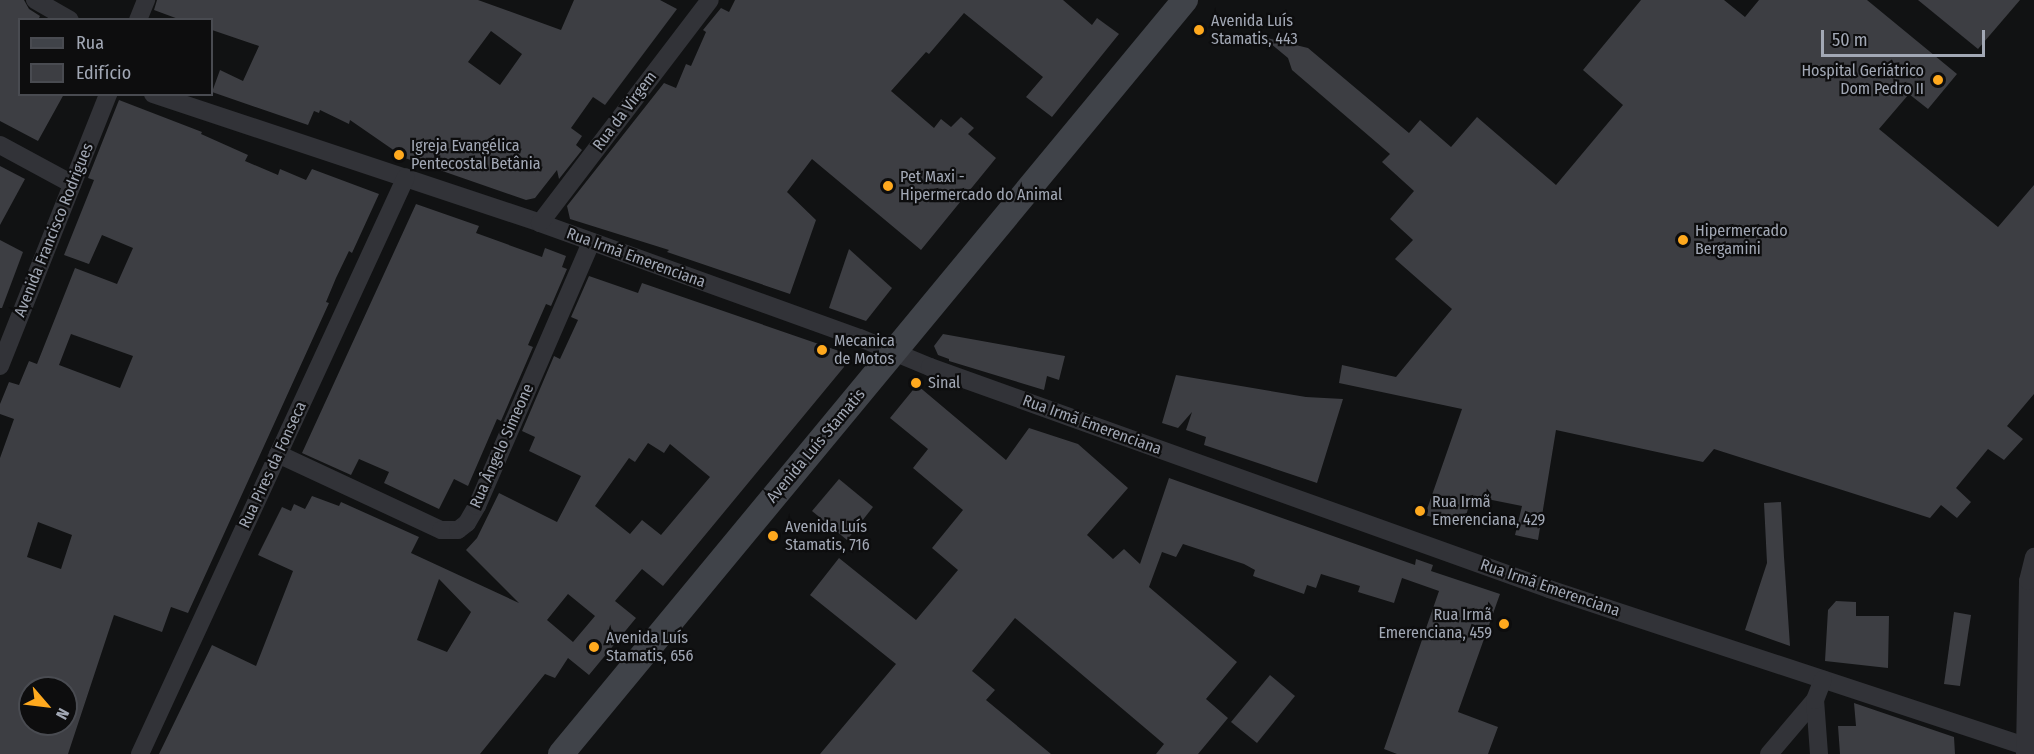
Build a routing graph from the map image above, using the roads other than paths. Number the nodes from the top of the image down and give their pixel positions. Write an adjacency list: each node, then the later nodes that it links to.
1 (35, 0): 5 (street)
2 (146, 0): 6 (street)
3 (710, 0): 12 (street, Rua da Virgem)
4 (1185, 0): 15 (main road, Avenida Luís Stamatis)
5 (66, 18)
6 (139, 18)
7 (107, 96): 11 (street, Avenida Francisco Rodrigues)
8 (159, 96): 10 (street, Rua Irmã Emerenciana)
9 (0, 145): 11 (street)
10 (406, 177): 12 (street, Rua Irmã Emerenciana); 17 (street, Rua Pires da Fonseca)
11 (72, 184): 14 (street, Avenida Francisco Rodrigues)
12 (540, 223): 13 (street, Rua Irmã Emerenciana)
13 (591, 242): 15 (street, Rua Irmã Emerenciana); 17 (street, Rua Ângelo Simeone)
14 (3, 345): 16 (street, Avenida Francisco Rodrigues)
15 (893, 353): 19 (street, Rua Irmã Emerenciana); 24 (main road, Avenida Luís Stamatis)
16 (0, 366)
17 (278, 454): 23 (street, Rua Pires da Fonseca)
18 (2034, 557): 21 (street)
19 (1823, 679): 20 (street); 22 (street, Rua Irmã Emerenciana)
20 (1815, 700): 25 (street); 26 (street)
21 (2029, 707): 22 (street)
22 (2028, 749)
23 (140, 754)
24 (561, 754)
25 (1769, 754)
26 (1819, 754)

